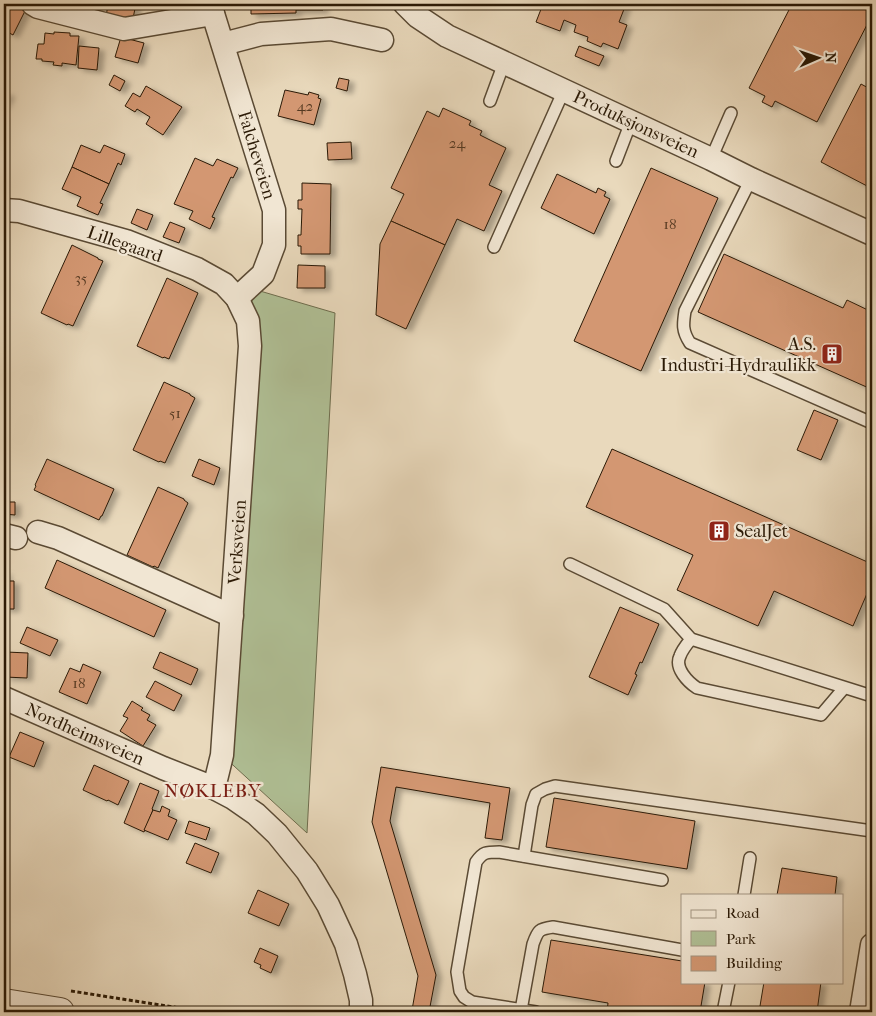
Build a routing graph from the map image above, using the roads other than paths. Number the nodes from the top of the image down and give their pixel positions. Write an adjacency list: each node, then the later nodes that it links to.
1 (33, 4): 3 (street)
2 (405, 4): 6 (street, Produksjonsveien)
3 (211, 9): 5 (street, Falcheveien)
4 (382, 40): 5 (street)
5 (224, 44): 17 (street, Falcheveien)
6 (504, 63): 7 (street, Produksjonsveien); 8 (lane)
7 (564, 90): 10 (street, Produksjonsveien); 16 (lane)
8 (490, 101)
9 (731, 113): 11 (lane)
10 (631, 122): 11 (street, Produksjonsveien); 12 (lane)
11 (711, 158): 13 (street, Produksjonsveien)
12 (616, 161)
13 (751, 179): 15 (street, Produksjonsveien); 18 (lane)
14 (4, 210): 17 (street, Lillegaard)
15 (872, 234)
16 (494, 247)
17 (237, 298): 21 (street, Verksveien)
18 (872, 423)
19 (38, 532): 21 (street)
20 (570, 564): 22 (lane)
21 (232, 616): 26 (street, Verksveien)
22 (691, 639): 23 (lane); 23 (lane)
23 (844, 688): 24 (lane)
24 (872, 696)
25 (4, 698): 26 (street, Nordheimsveien)
26 (214, 788): 39 (street, Nordheimsveien)
27 (872, 831): 28 (lane)
28 (524, 856): 30 (lane); 38 (lane)
29 (750, 858): 31 (lane)
30 (662, 880)
31 (744, 894)
32 (872, 946): 35 (street)
33 (681, 950): 38 (lane)
34 (728, 984): 41 (lane)
35 (869, 987): 42 (street)
36 (66, 1002): 37 (street)
37 (4, 1003)
38 (521, 1010): 40 (lane)
39 (361, 1012)
40 (536, 1012)
41 (723, 1012)
42 (861, 1012)

